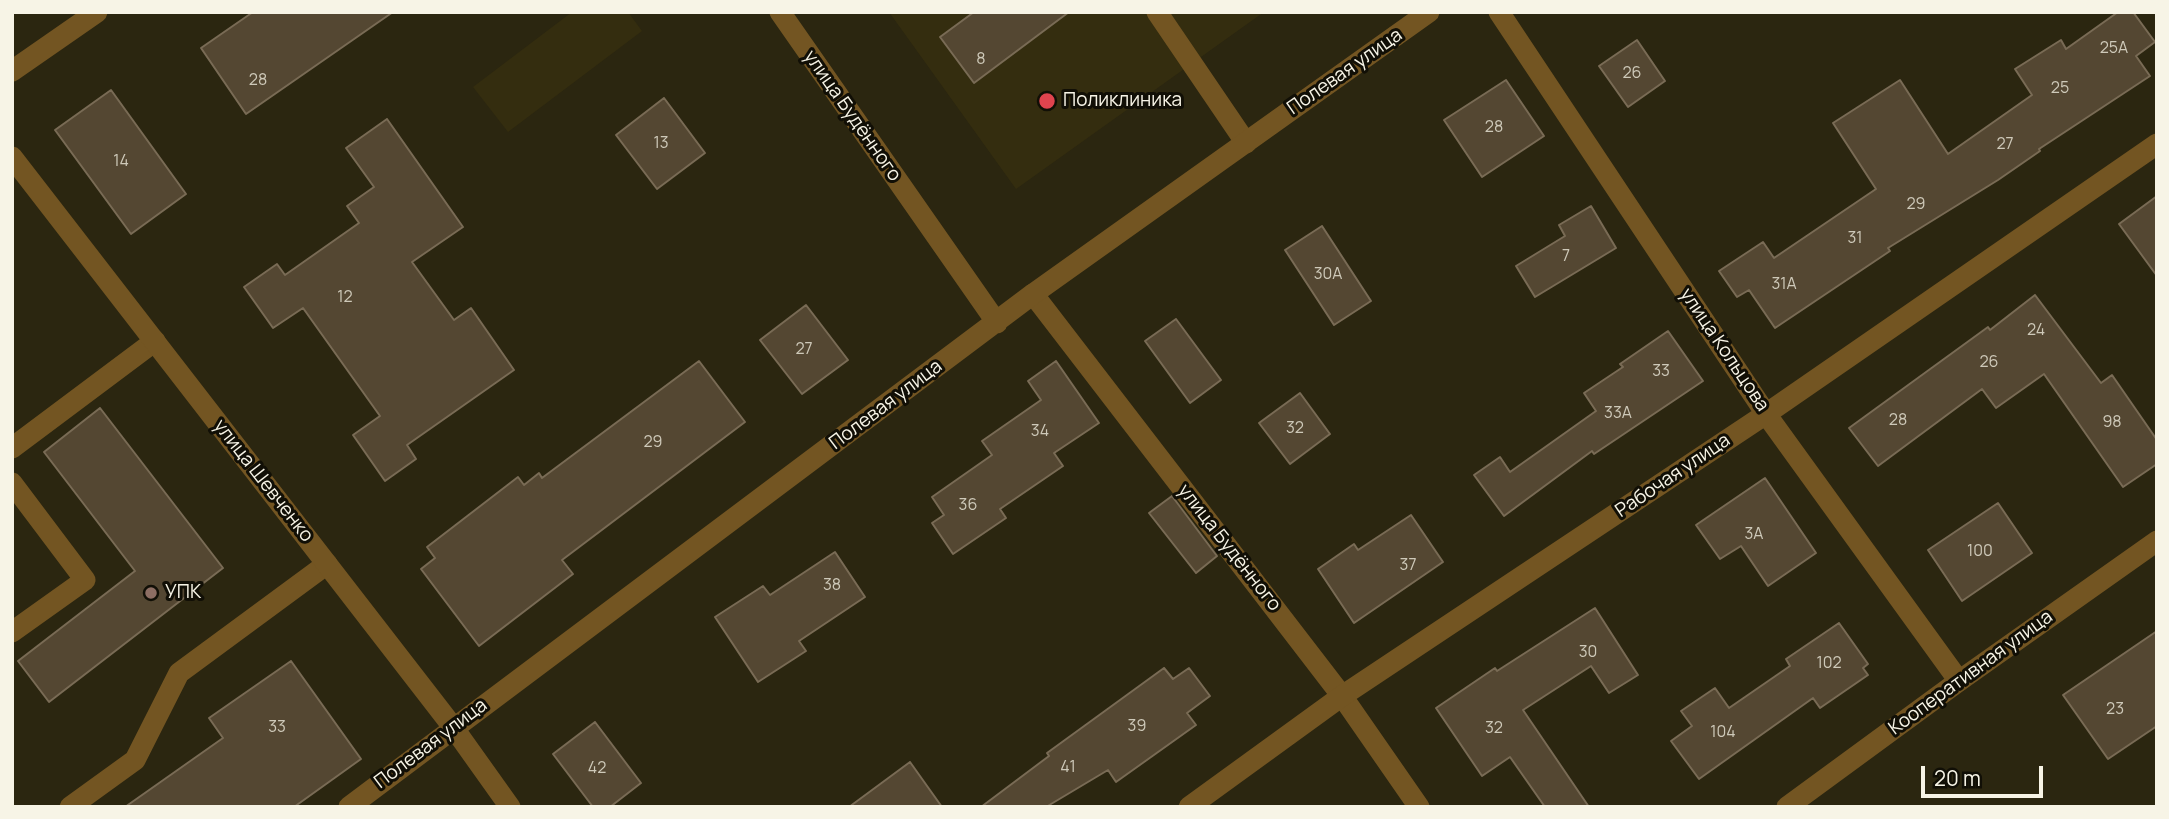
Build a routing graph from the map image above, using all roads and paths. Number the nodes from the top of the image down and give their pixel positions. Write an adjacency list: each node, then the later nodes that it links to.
1 (97, 12): 6 (street)
2 (780, 12): 11 (street, улица Будённого)
3 (1157, 12): 7 (street)
4 (1429, 12): 7 (street, Полевая улица)
5 (1499, 12): 13 (street, улица Кольцова)
6 (12, 71)
7 (1246, 143): 10 (street, Полевая улица)
8 (2157, 144): 13 (street, Рабочая улица)
9 (12, 157): 12 (street, улица Шевченко)
10 (1033, 294): 11 (street, Полевая улица); 20 (street, улица Будённого)
11 (997, 323): 21 (street, Полевая улица)
12 (155, 341): 14 (street); 17 (street, улица Шевченко)
13 (1766, 414): 19 (street, улица Кольцова); 20 (street, Рабочая улица)
14 (12, 448)
15 (12, 483): 18 (street)
16 (2157, 541): 19 (street, Кооперативная улица)
17 (327, 564): 21 (street, улица Шевченко); 22 (street)
18 (12, 632)
19 (1959, 681): 28 (street, Кооперативная улица)
20 (1342, 696): 26 (street, Рабочая улица); 27 (street, улица Будённого)
21 (453, 727): 24 (street, Полевая улица); 25 (street, улица Шевченко)
22 (92, 800): 23 (street)
23 (70, 807)
24 (349, 807)
25 (510, 807)
26 (1189, 807)
27 (1419, 807)
28 (1787, 807)

